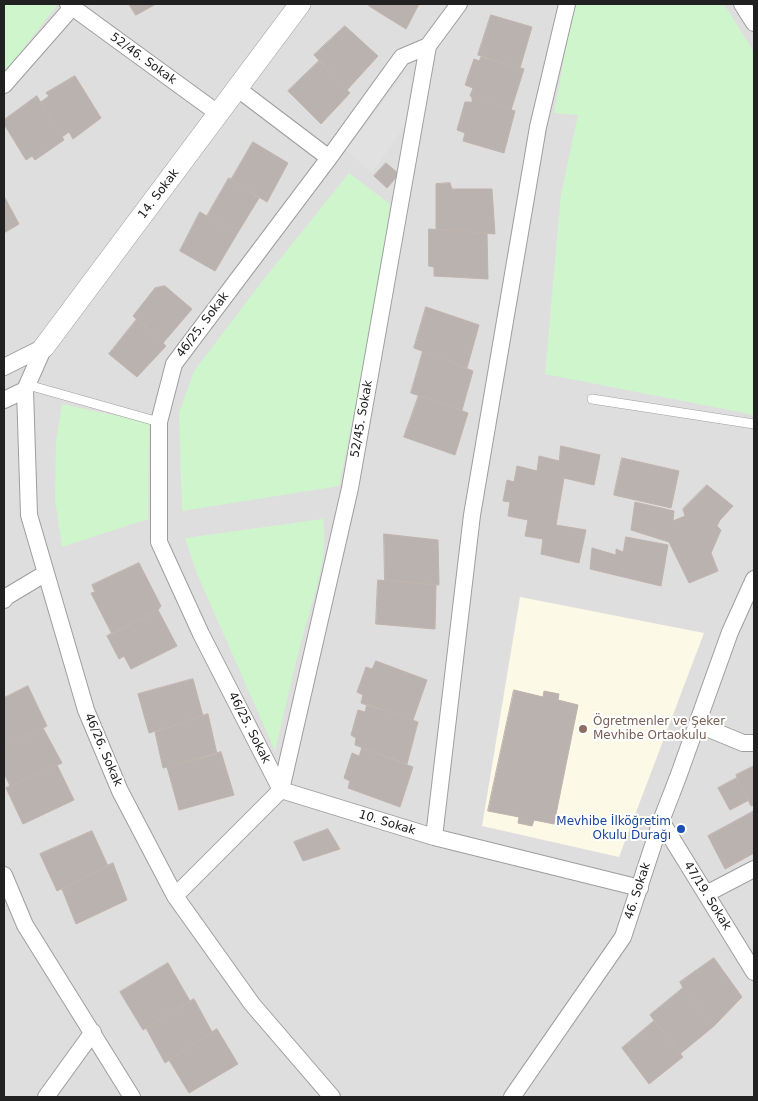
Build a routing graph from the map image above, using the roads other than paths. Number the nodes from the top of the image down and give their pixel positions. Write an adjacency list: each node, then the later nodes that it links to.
1 (300, 4): 7 (street, 14. Sokak)
2 (460, 4): 5 (street, 46/25. Sokak)
3 (567, 4): 24 (street)
4 (72, 5): 6 (street); 8 (street, 52/46. Sokak)
5 (428, 46): 9 (street, 46/25. Sokak); 22 (street, 52/45. Sokak)
6 (4, 85)
7 (238, 88): 8 (street, 14. Sokak); 9 (street)
8 (219, 114): 10 (street, 14. Sokak)
9 (329, 158): 15 (street, 46/25. Sokak)
10 (44, 347): 11 (street, 14. Sokak); 12 (street, 46/26. Sokak)
11 (4, 367)
12 (26, 387): 14 (street); 15 (lane); 17 (street, 46/26. Sokak)
13 (592, 399): 16 (lane)
14 (4, 400)
15 (160, 422): 22 (street, 46/25. Sokak)
16 (754, 424)
17 (46, 573): 19 (street); 29 (street, 46/26. Sokak)
18 (754, 578): 20 (street, 46. Sokak)
19 (4, 600)
20 (697, 724): 21 (street); 23 (street, 46. Sokak)
21 (754, 743)
22 (281, 790): 24 (street, 10. Sokak); 29 (street)
23 (661, 821): 27 (street, 46. Sokak); 28 (street, 47/19. Sokak)
24 (434, 837): 27 (street, 10. Sokak)
25 (754, 870): 28 (street)
26 (4, 875): 31 (street)
27 (640, 888): 35 (street, 46. Sokak)
28 (706, 894): 30 (street, 47/19. Sokak)
29 (175, 896): 34 (street, 46/26. Sokak)
30 (754, 972)
31 (93, 1032): 32 (street); 33 (street)
32 (46, 1097)
33 (132, 1097)
34 (332, 1097)
35 (512, 1097)

